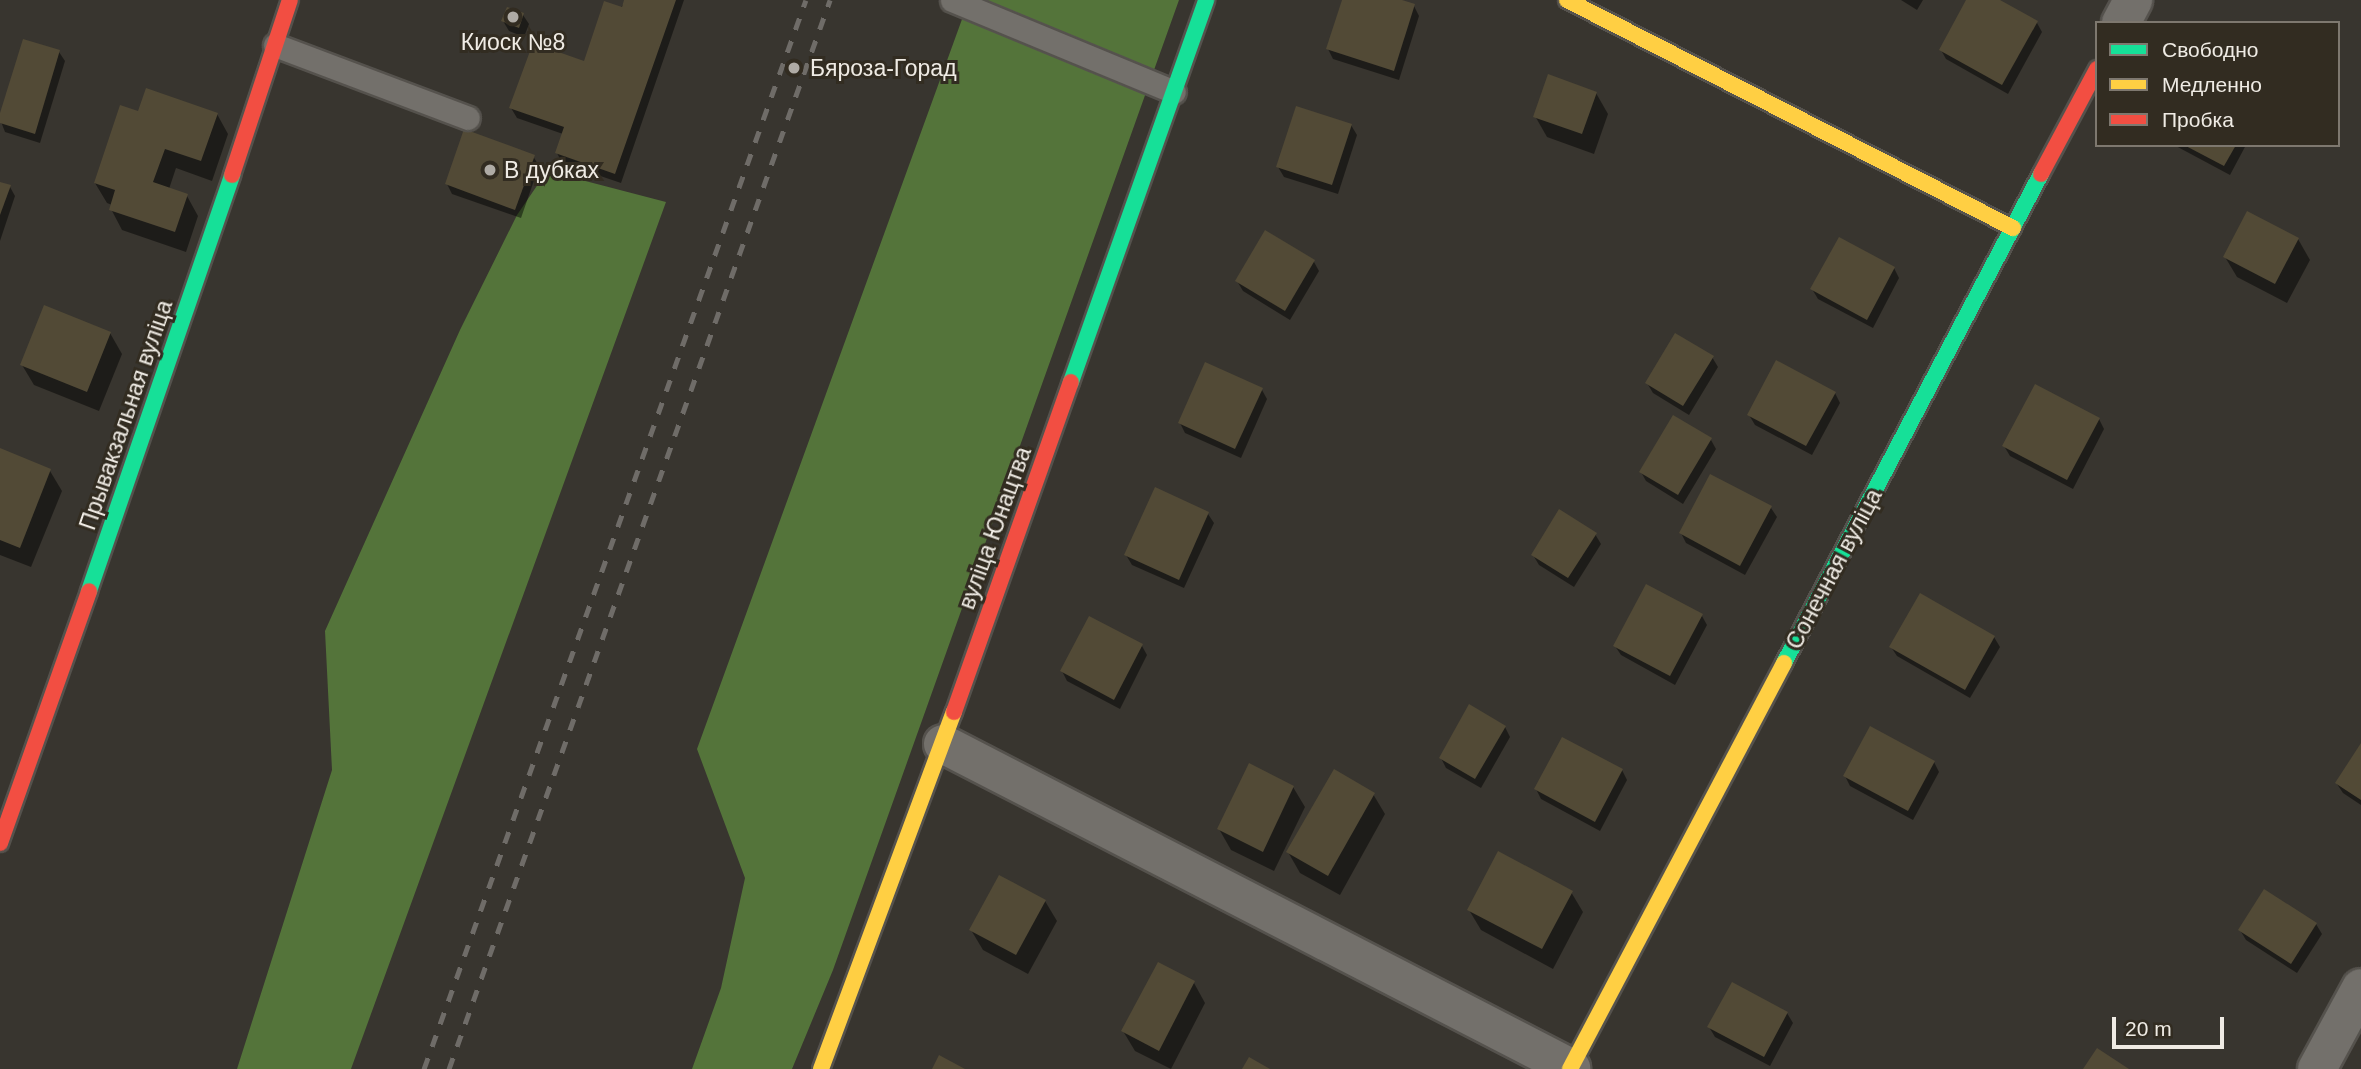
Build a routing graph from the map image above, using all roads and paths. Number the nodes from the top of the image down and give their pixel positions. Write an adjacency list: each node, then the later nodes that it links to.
1 (290, 0): 7 (street, Прывакзальная вуліца)
2 (952, 0): 9 (lane)
3 (1206, 0): 9 (street, вуліца Юнацтва)
4 (1567, 0): 11 (street)
5 (2133, 0): 6 (street)
6 (2122, 21)
7 (275, 45): 10 (lane); 13 (street, Прывакзальная вуліца)
8 (2095, 73): 11 (street, Сонечная вуліца)
9 (1174, 92): 12 (street, вуліца Юнацтва)
10 (468, 118)
11 (2013, 228): 15 (street, Сонечная вуліца)
12 (943, 744): 15 (street); 16 (street, вуліца Юнацтва)
13 (0, 843)
14 (2361, 988): 17 (street)
15 (1571, 1068)
16 (821, 1069)
17 (2317, 1069)

